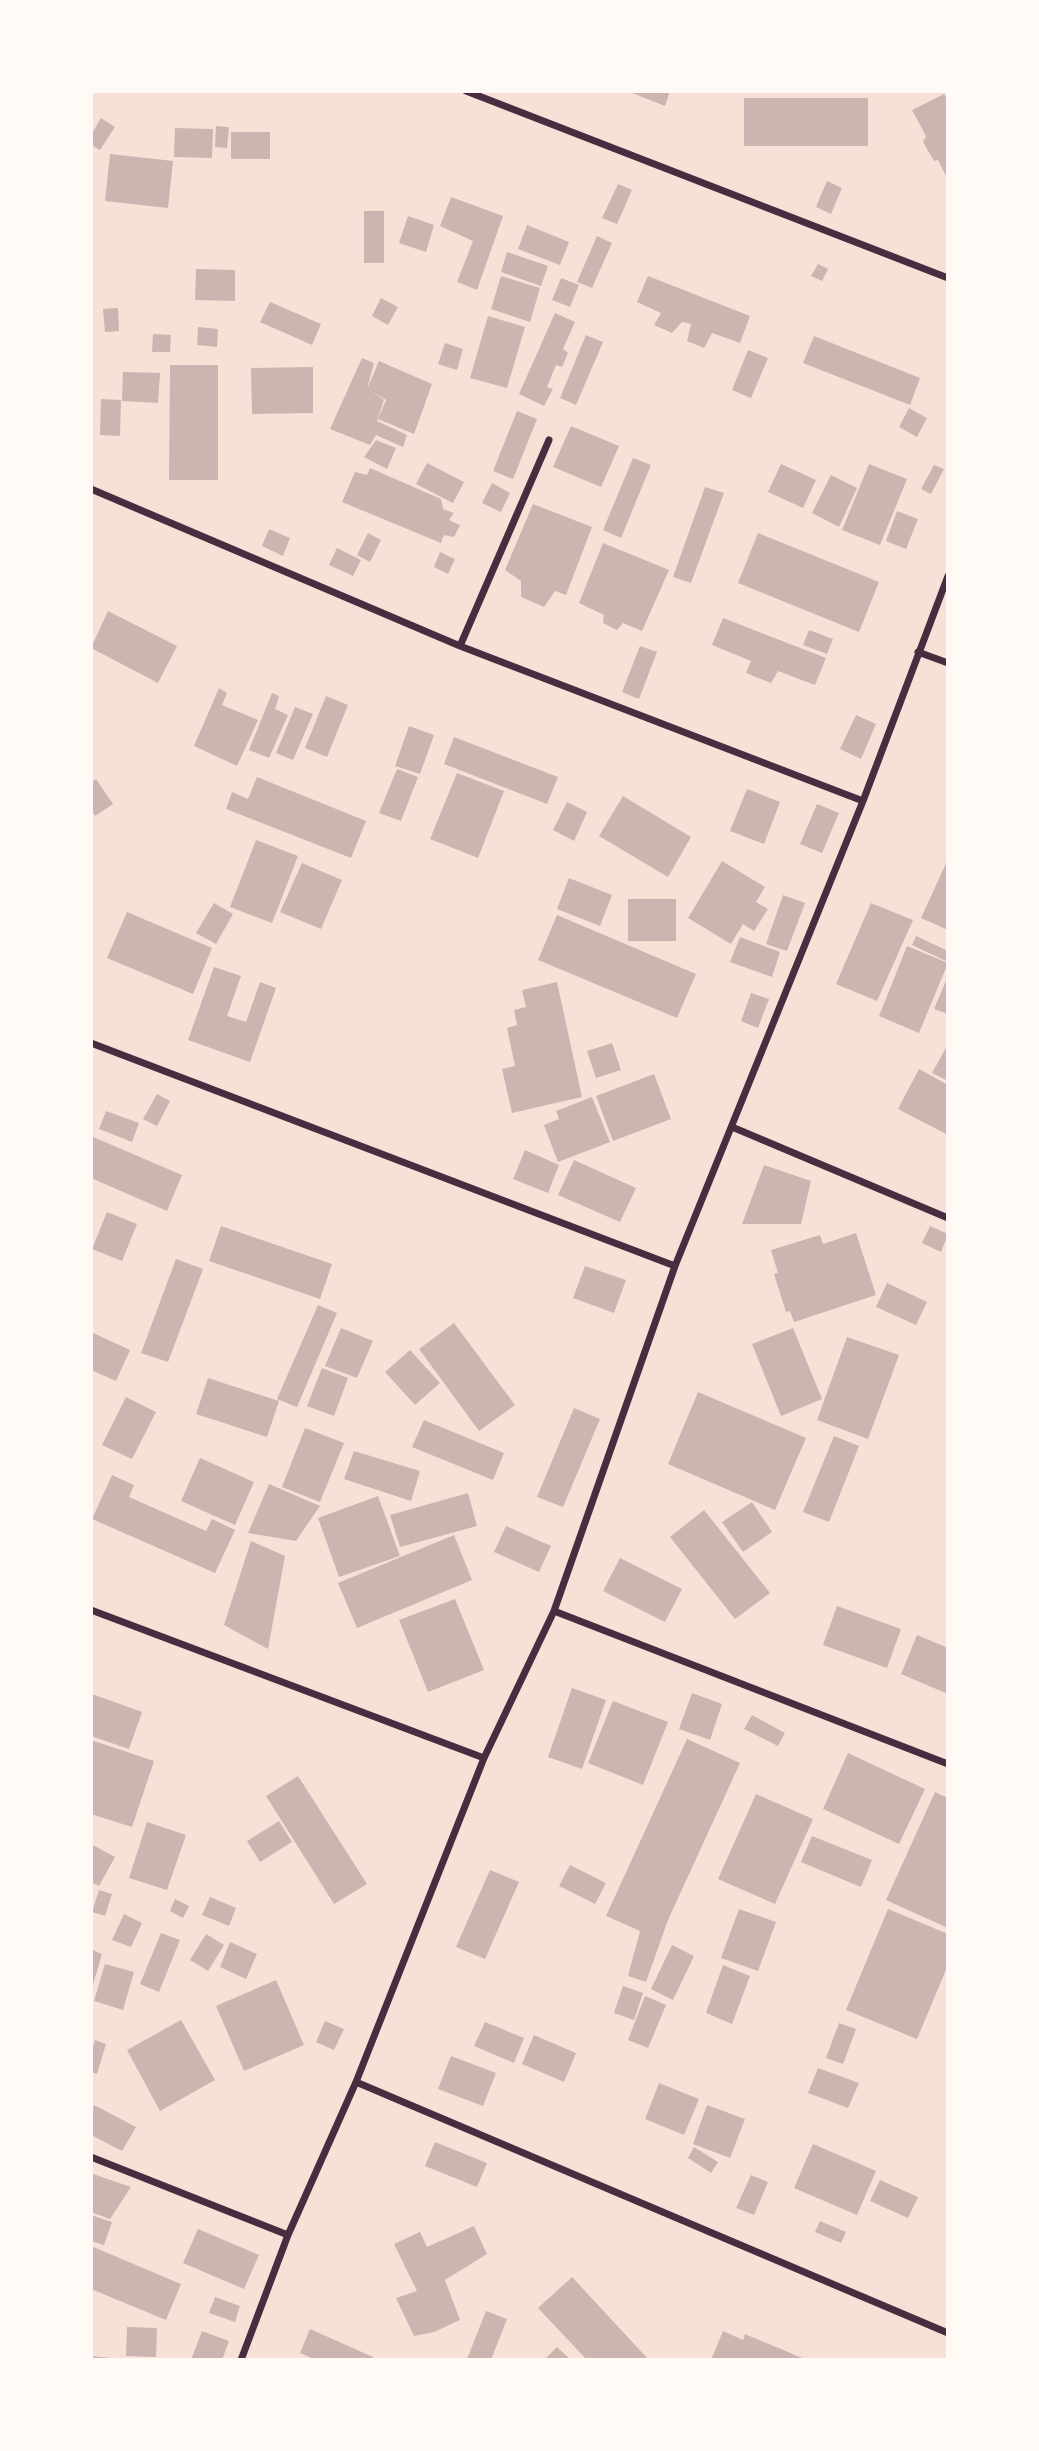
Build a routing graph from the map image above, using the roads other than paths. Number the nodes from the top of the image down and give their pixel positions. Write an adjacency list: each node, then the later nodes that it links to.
1 (466, 91): 2 (street)
2 (948, 278)
3 (549, 440): 6 (street)
4 (91, 489): 6 (street)
5 (948, 576): 7 (street)
6 (460, 646): 9 (street)
7 (918, 652): 8 (street); 9 (street)
8 (948, 663)
9 (863, 801): 11 (street)
10 (91, 1043): 13 (street)
11 (732, 1127): 12 (street); 13 (street)
12 (948, 1219)
13 (675, 1265): 15 (street)
14 (91, 1610): 16 (street)
15 (554, 1611): 16 (street); 17 (street)
16 (484, 1758): 18 (street)
17 (948, 1764)
18 (356, 2082): 20 (street); 21 (street)
19 (91, 2157): 20 (street)
20 (288, 2235): 22 (street)
21 (948, 2333)
22 (241, 2360)

